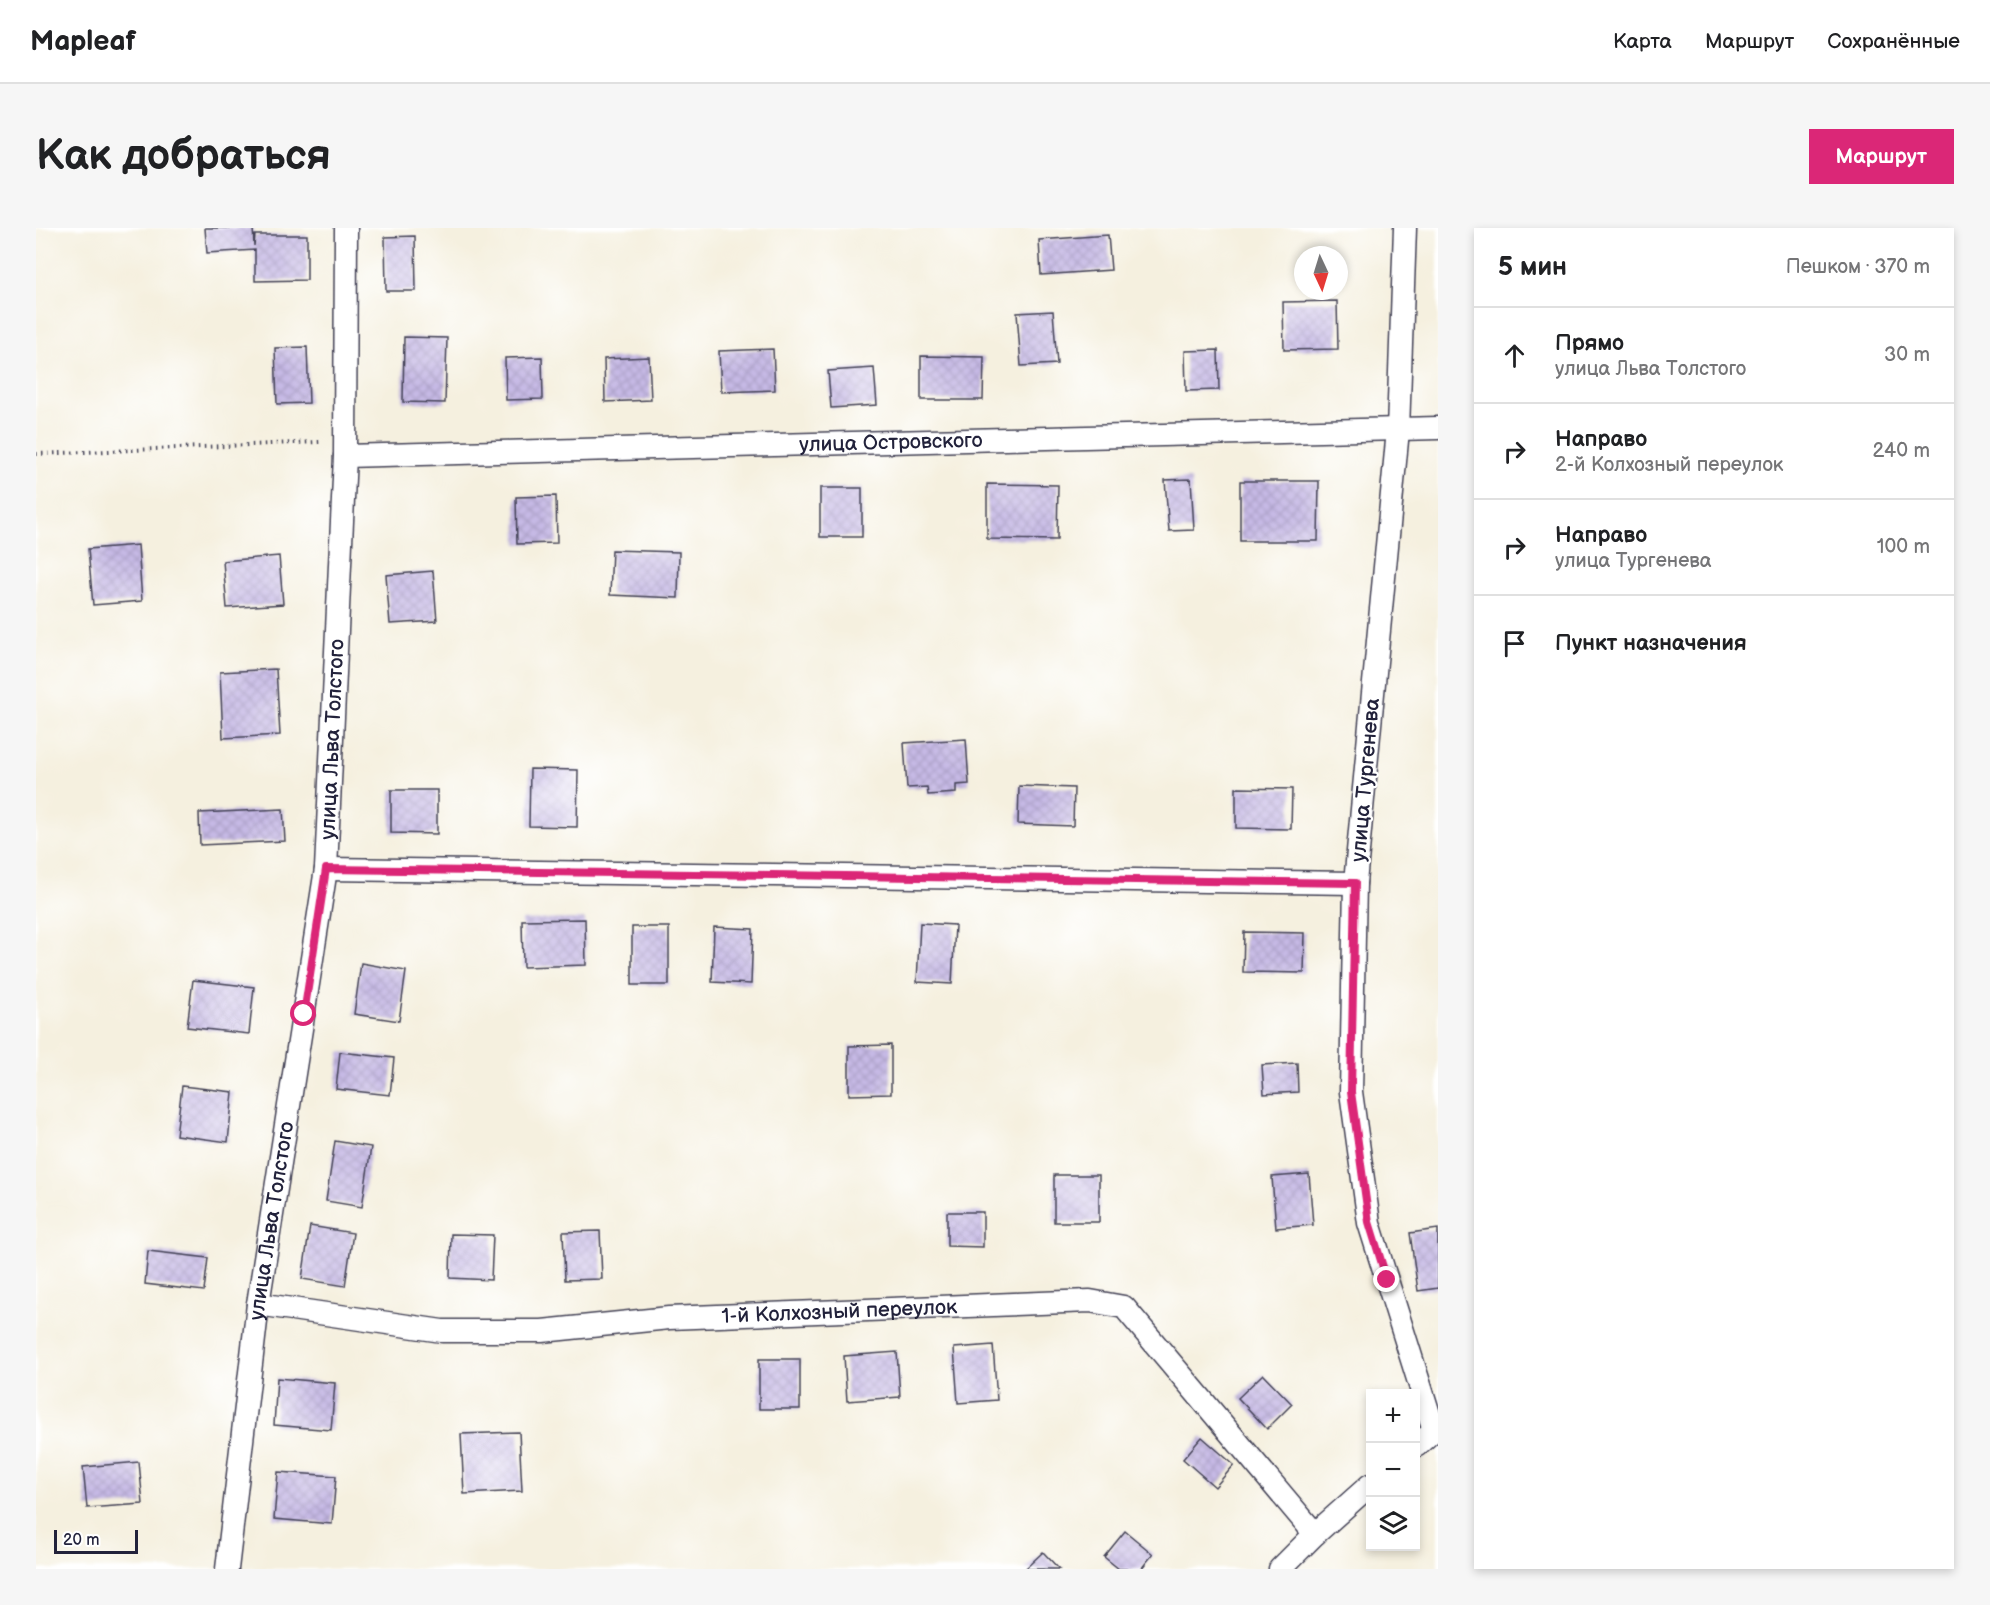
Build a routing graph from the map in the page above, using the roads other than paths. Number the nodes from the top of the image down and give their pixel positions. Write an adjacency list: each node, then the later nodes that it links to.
1 (346, 228): 5 (street, улица Льва Толстого)
2 (1405, 228): 4 (street, улица Тургенева)
3 (1438, 429): 4 (street, улица Островского)
4 (1398, 430): 5 (street, улица Островского); 7 (street, улица Тургенева)
5 (345, 449): 6 (street, улица Льва Толстого)
6 (326, 869): 7 (street); 8 (street, улица Льва Толстого)
7 (1355, 883): 9 (street, улица Тургенева)
8 (258, 1304): 12 (street, 1-й Колхозный переулок); 13 (street, улица Льва Толстого)
9 (1436, 1430): 10 (street)
10 (1420, 1443)
11 (1366, 1489): 12 (street)
12 (1315, 1534): 14 (street)
13 (227, 1569)
14 (1280, 1569)

